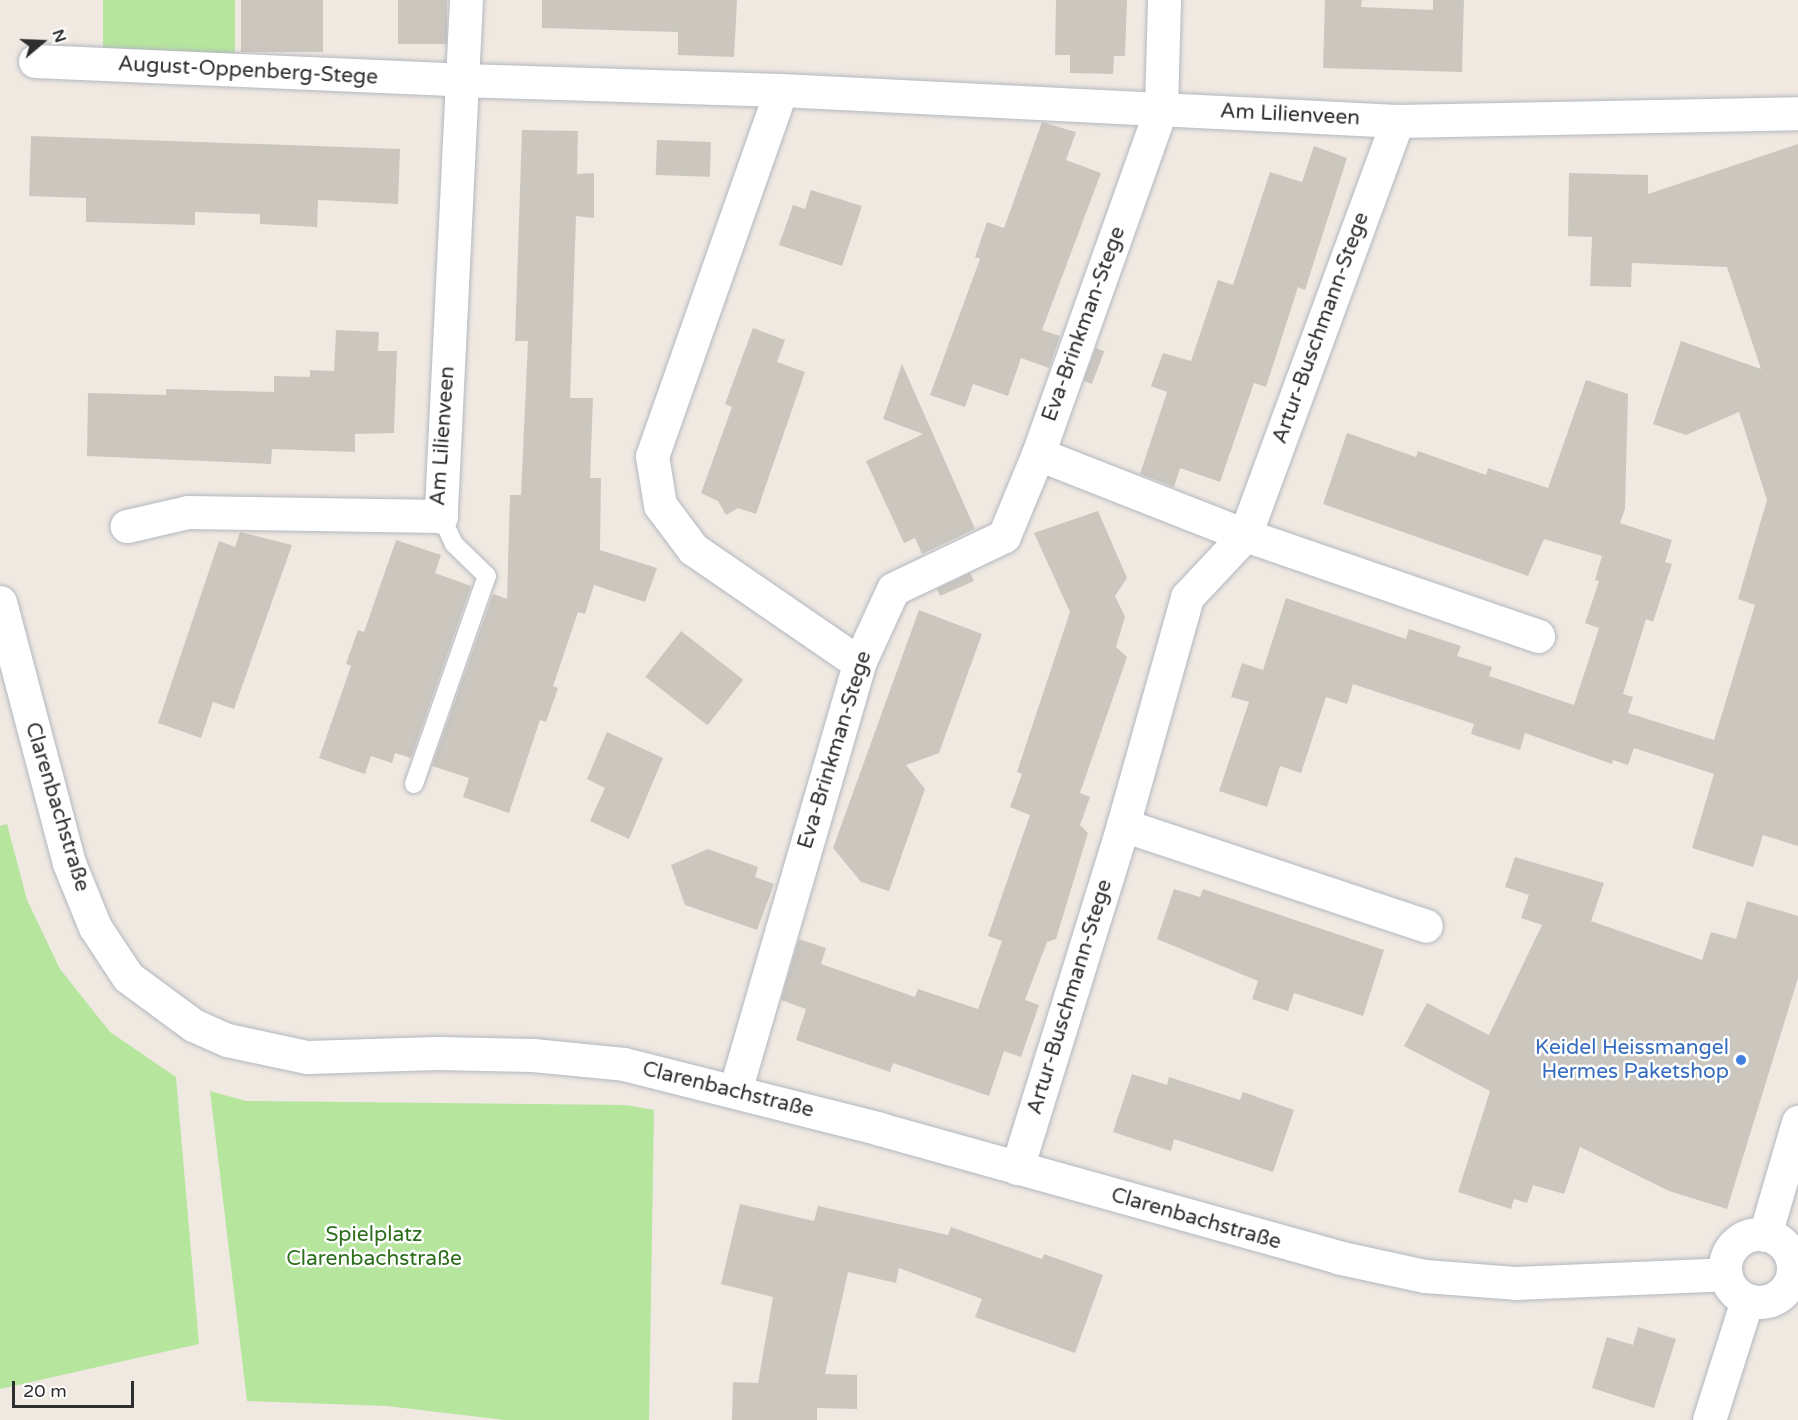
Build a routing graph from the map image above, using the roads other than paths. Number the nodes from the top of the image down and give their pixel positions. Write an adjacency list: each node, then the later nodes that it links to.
1 (466, 0): 4 (street, Am Lilienveen)
2 (1164, 0): 6 (street, Eva-Brinkman-Stege)
3 (35, 61): 4 (street, August-Oppenberg-Stege)
4 (462, 80): 5 (street, Am Lilienveen); 10 (street, Am Lilienveen)
5 (781, 90): 6 (street, Am Lilienveen); 15 (street)
6 (1161, 108): 8 (street, Am Lilienveen); 9 (street, Eva-Brinkman-Stege)
7 (1798, 113): 8 (street, Am Lilienveen)
8 (1397, 121): 12 (street, Artur-Buschmann-Stege)
9 (1038, 454): 12 (street); 15 (street, Eva-Brinkman-Stege)
10 (441, 516): 11 (street, Am Lilienveen); 16 (lane)
11 (127, 526)
12 (1245, 535): 14 (street); 17 (street, Artur-Buschmann-Stege)
13 (0, 602): 19 (street, Clarenbachstraße)
14 (1538, 636)
15 (859, 663): 19 (street, Eva-Brinkman-Stege)
16 (414, 784)
17 (1123, 825): 18 (street); 21 (street, Artur-Buschmann-Stege)
18 (1426, 926)
19 (735, 1091): 21 (street, Clarenbachstraße)
20 (1798, 1122): 22 (street)
21 (1017, 1168): 24 (street, Clarenbachstraße)
22 (1765, 1234): 23 (street); 24 (street)
23 (1795, 1257): 25 (street)
24 (1726, 1274): 25 (street)
25 (1747, 1300): 26 (street)
26 (1709, 1420)

